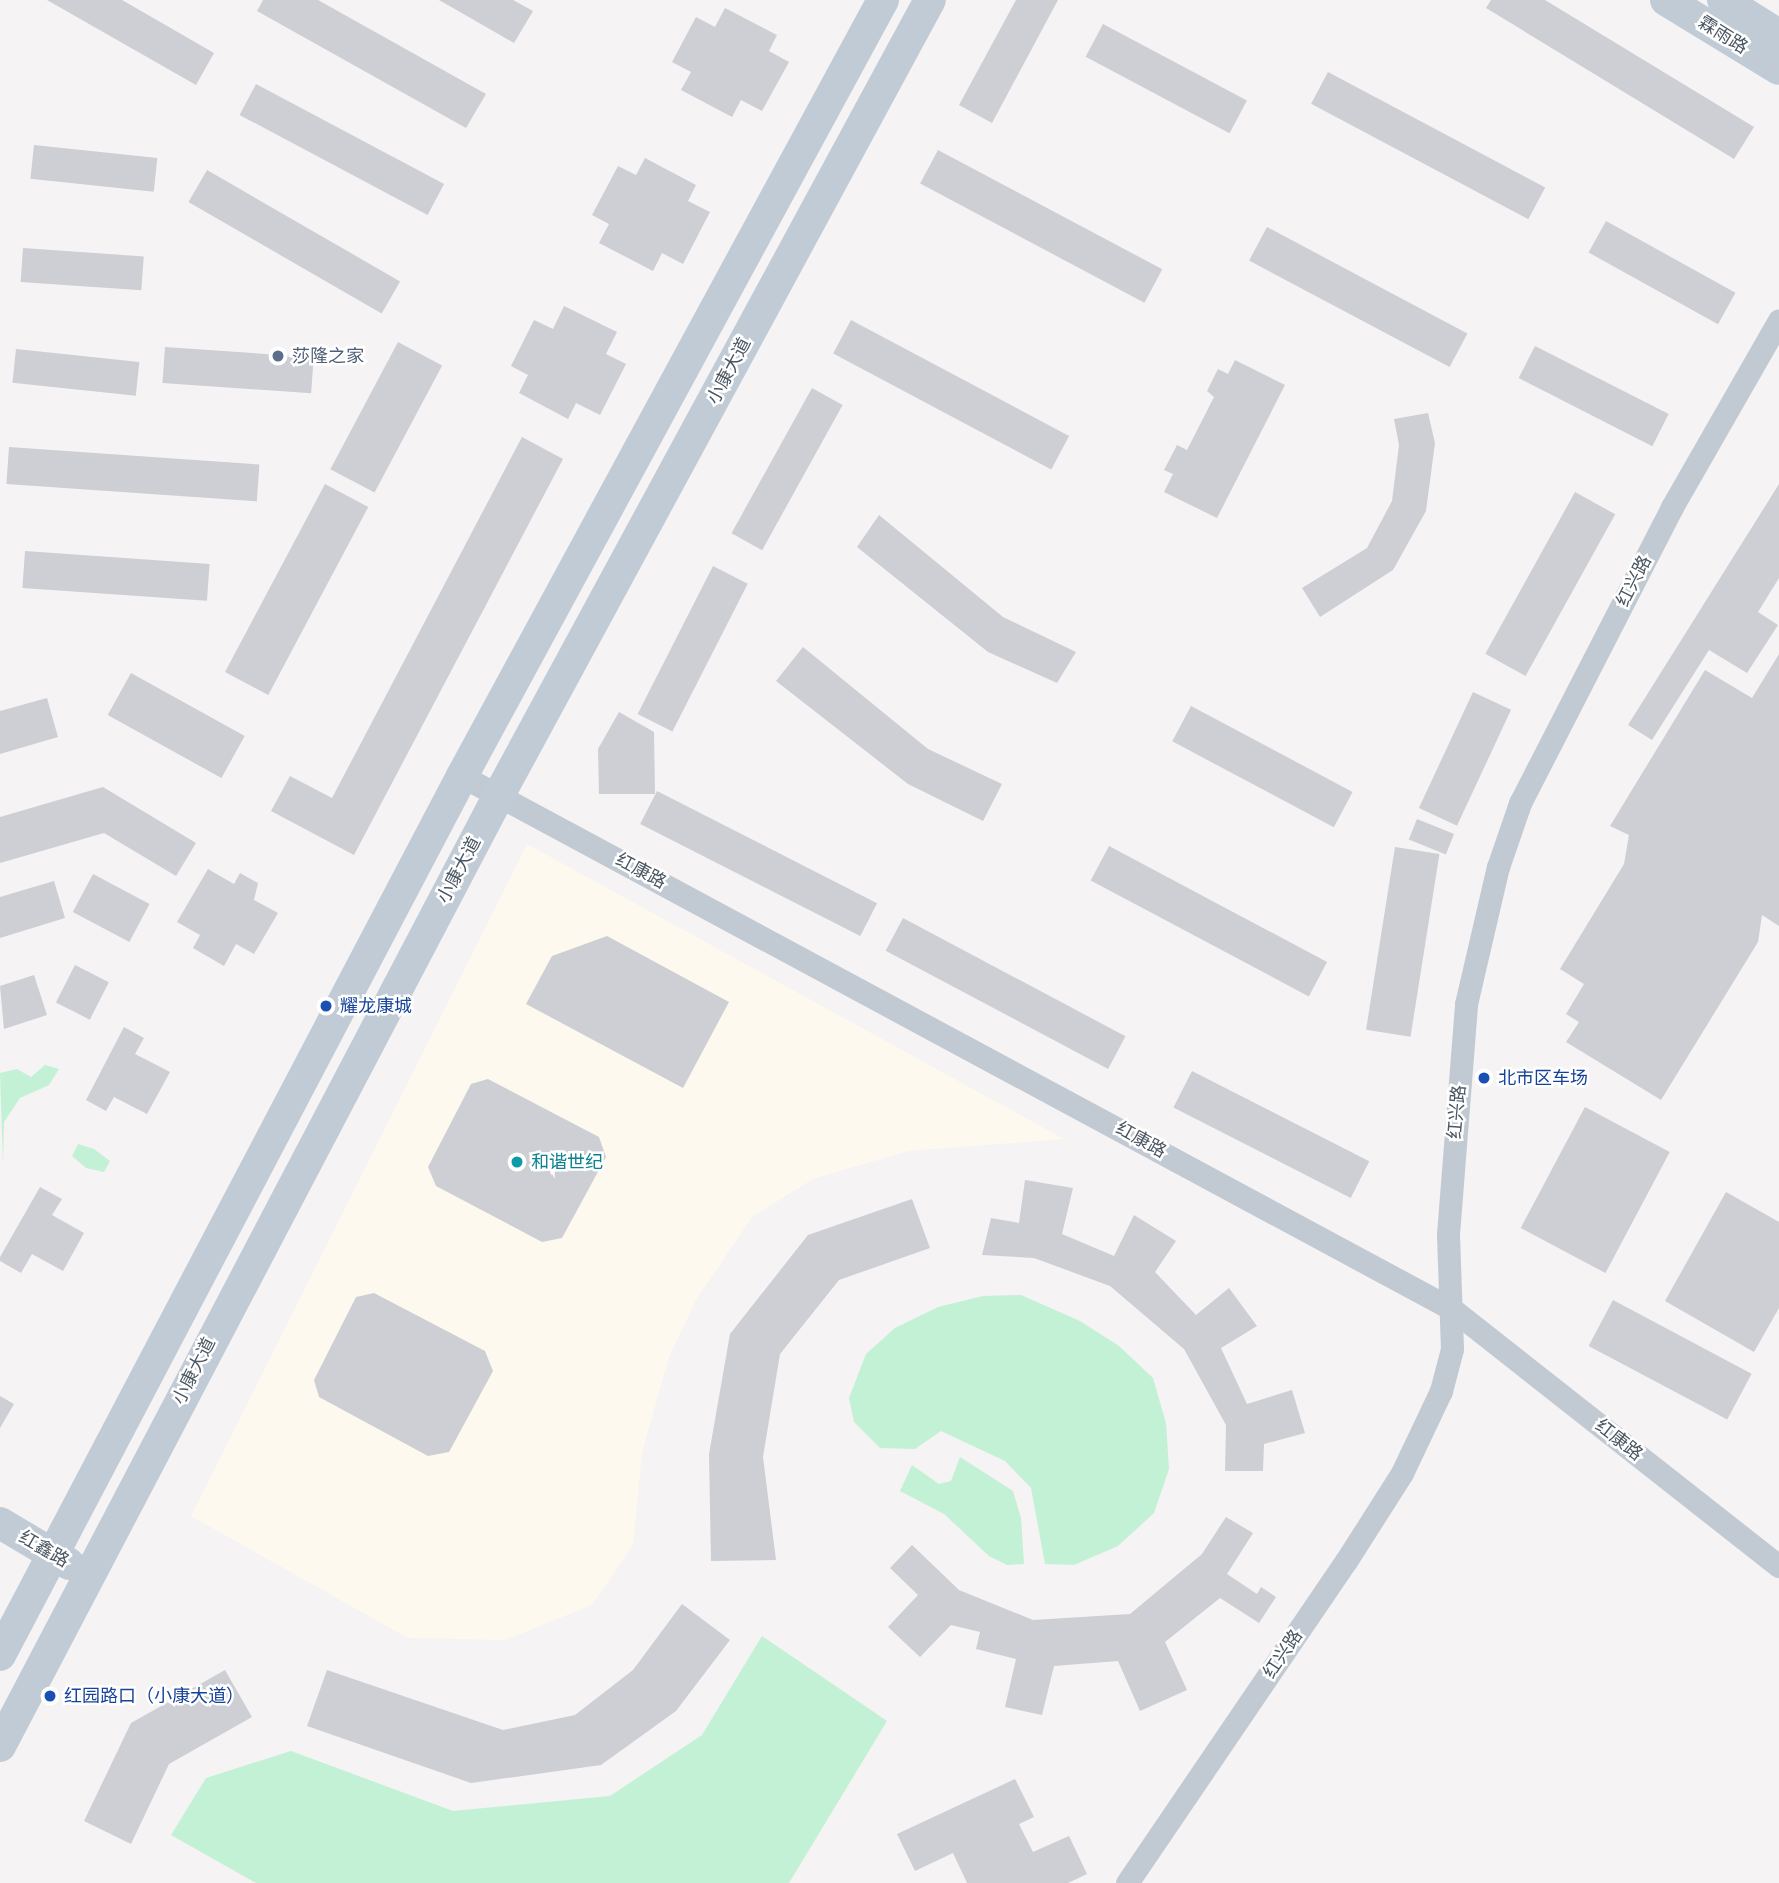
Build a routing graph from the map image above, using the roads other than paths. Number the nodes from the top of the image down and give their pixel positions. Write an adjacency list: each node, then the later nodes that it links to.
1 (883, 0): 8 (main road)
2 (930, 0): 9 (main road, 小康大道)
3 (1666, 0): 6 (main road, 霖雨路)
4 (1723, 0): 5 (main road, 霖雨路)
5 (1779, 35)
6 (1779, 69)
7 (1779, 320): 10 (street, 红兴路)
8 (462, 776): 9 (street, 红康路); 12 (main road)
9 (499, 795): 10 (street, 红康路); 14 (main road, 小康大道)
10 (1452, 1309): 13 (street, 红康路); 17 (street, 红兴路)
11 (0, 1523): 12 (main road, 红鑫路)
12 (52, 1555): 14 (main road, 红鑫路); 15 (main road)
13 (1779, 1566)
14 (89, 1574): 16 (main road, 小康大道)
15 (0, 1655)
16 (0, 1746)
17 (1127, 1883)

